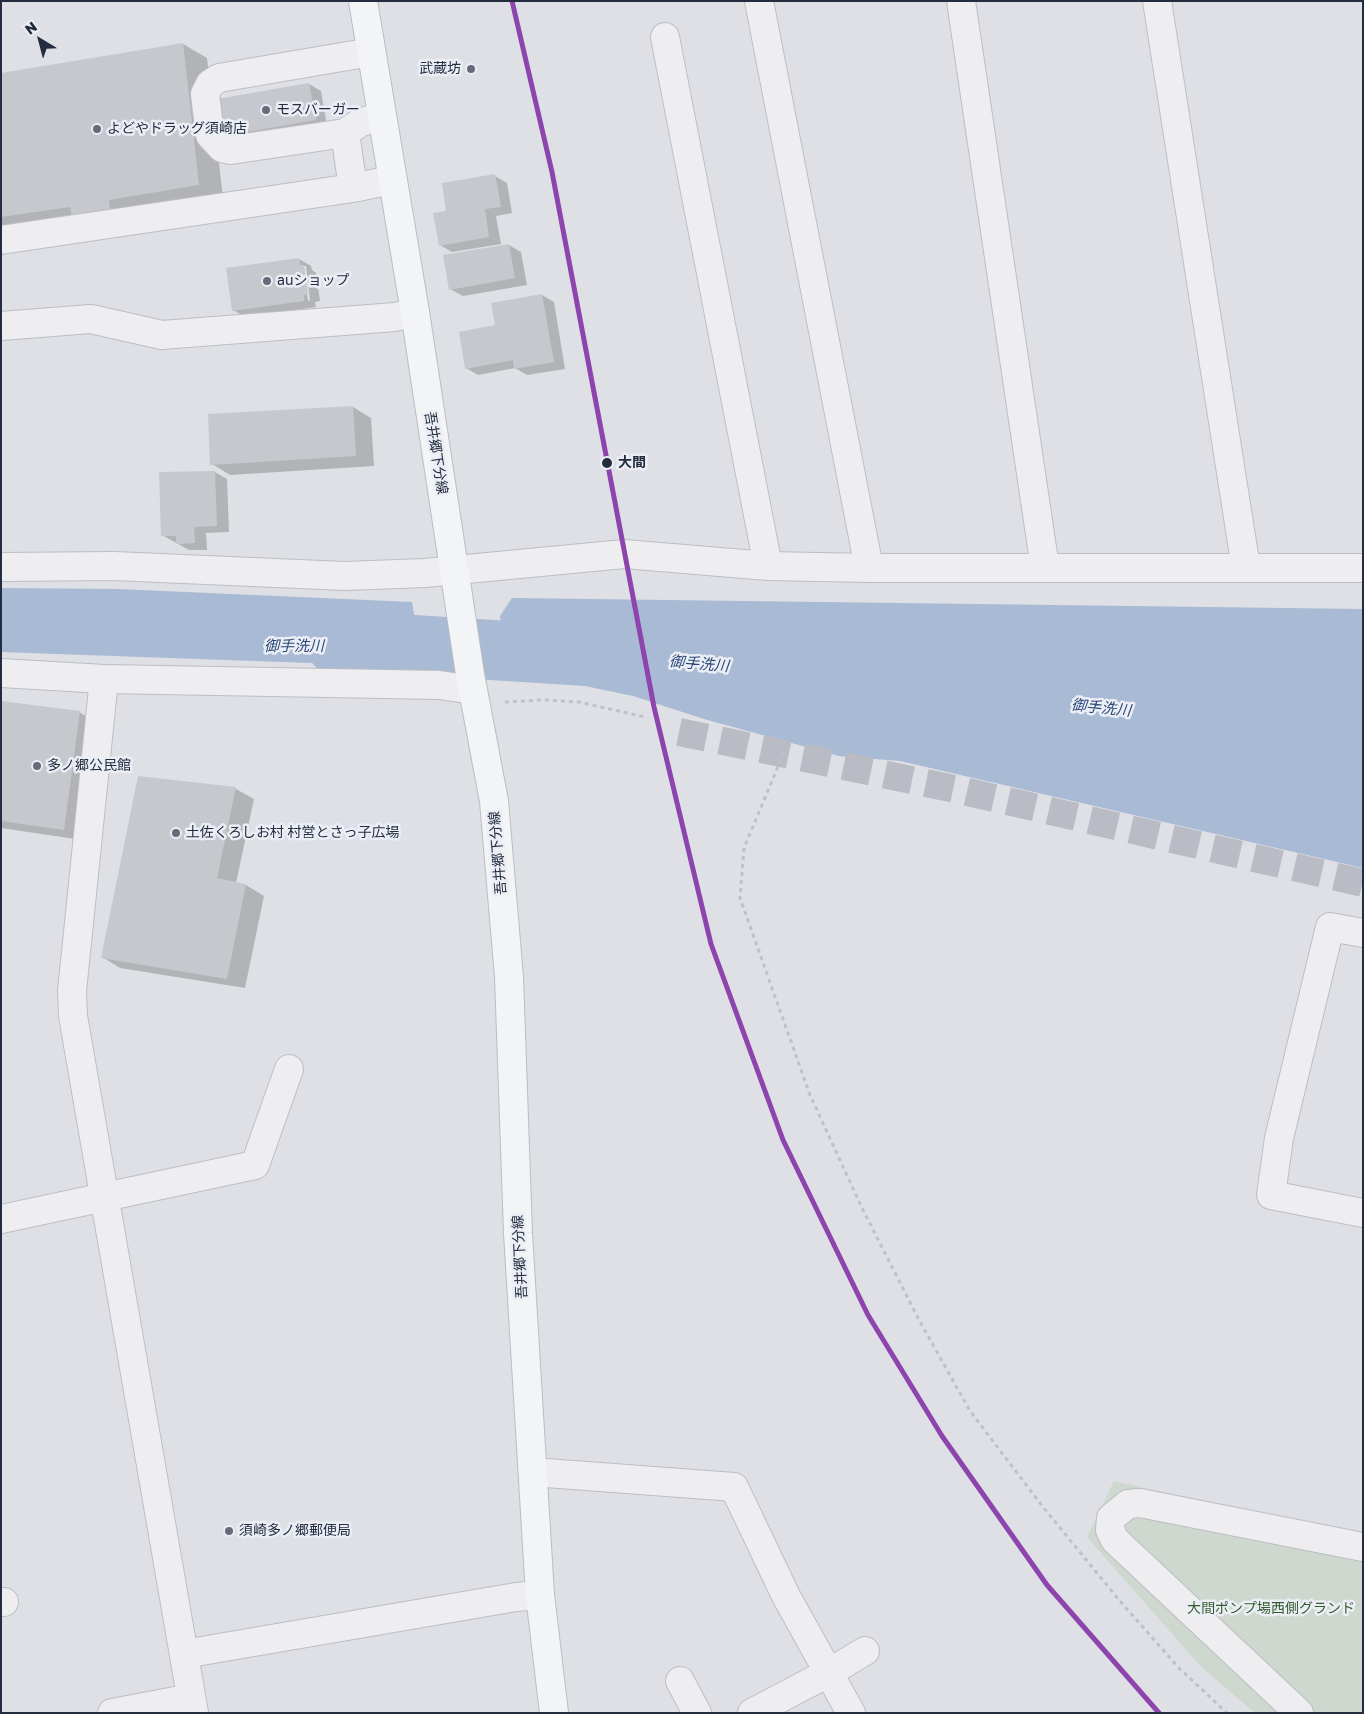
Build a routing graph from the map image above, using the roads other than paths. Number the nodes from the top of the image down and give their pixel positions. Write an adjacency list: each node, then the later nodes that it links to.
1 (363, 1): 6 (main road, 吾井郷下分線)
2 (759, 1): 16 (street)
3 (961, 1): 17 (street)
4 (1157, 1): 18 (street)
5 (665, 37): 14 (street)
6 (371, 52): 7 (main road, 吾井郷下分線); 8 (street)
7 (382, 118): 8 (street); 9 (main road, 吾井郷下分線)
8 (345, 133): 10 (street)
9 (392, 180): 10 (street); 12 (main road, 吾井郷下分線)
10 (353, 188): 11 (street)
11 (1, 240)
12 (415, 312): 13 (street); 20 (main road, 吾井郷下分線)
13 (1, 326)
14 (768, 566): 16 (street); 20 (street)
15 (1, 567): 20 (street)
16 (870, 568): 17 (street)
17 (1045, 568): 18 (street)
18 (1246, 568): 19 (street)
19 (1363, 568)
20 (455, 580): 23 (main road, 吾井郷下分線)
21 (1, 673): 22 (street)
22 (104, 680): 23 (street); 26 (street)
23 (471, 682): 29 (main road, 吾井郷下分線)
24 (1363, 933): 27 (street)
25 (289, 1069): 26 (street)
26 (105, 1199): 28 (street); 33 (street)
27 (1363, 1213)
28 (1, 1219)
29 (533, 1472): 31 (main road, 吾井郷下分線); 34 (street)
30 (1363, 1547): 42 (street)
31 (540, 1595): 33 (street); 38 (main road, 吾井郷下分線)
32 (865, 1651): 34 (street)
33 (184, 1654): 36 (street)
34 (830, 1672): 40 (street); 41 (street)
35 (680, 1681): 39 (street)
36 (192, 1705): 37 (street)
37 (112, 1713)
38 (554, 1713)
39 (697, 1713)
40 (752, 1713)
41 (851, 1713)
42 (1299, 1713)

